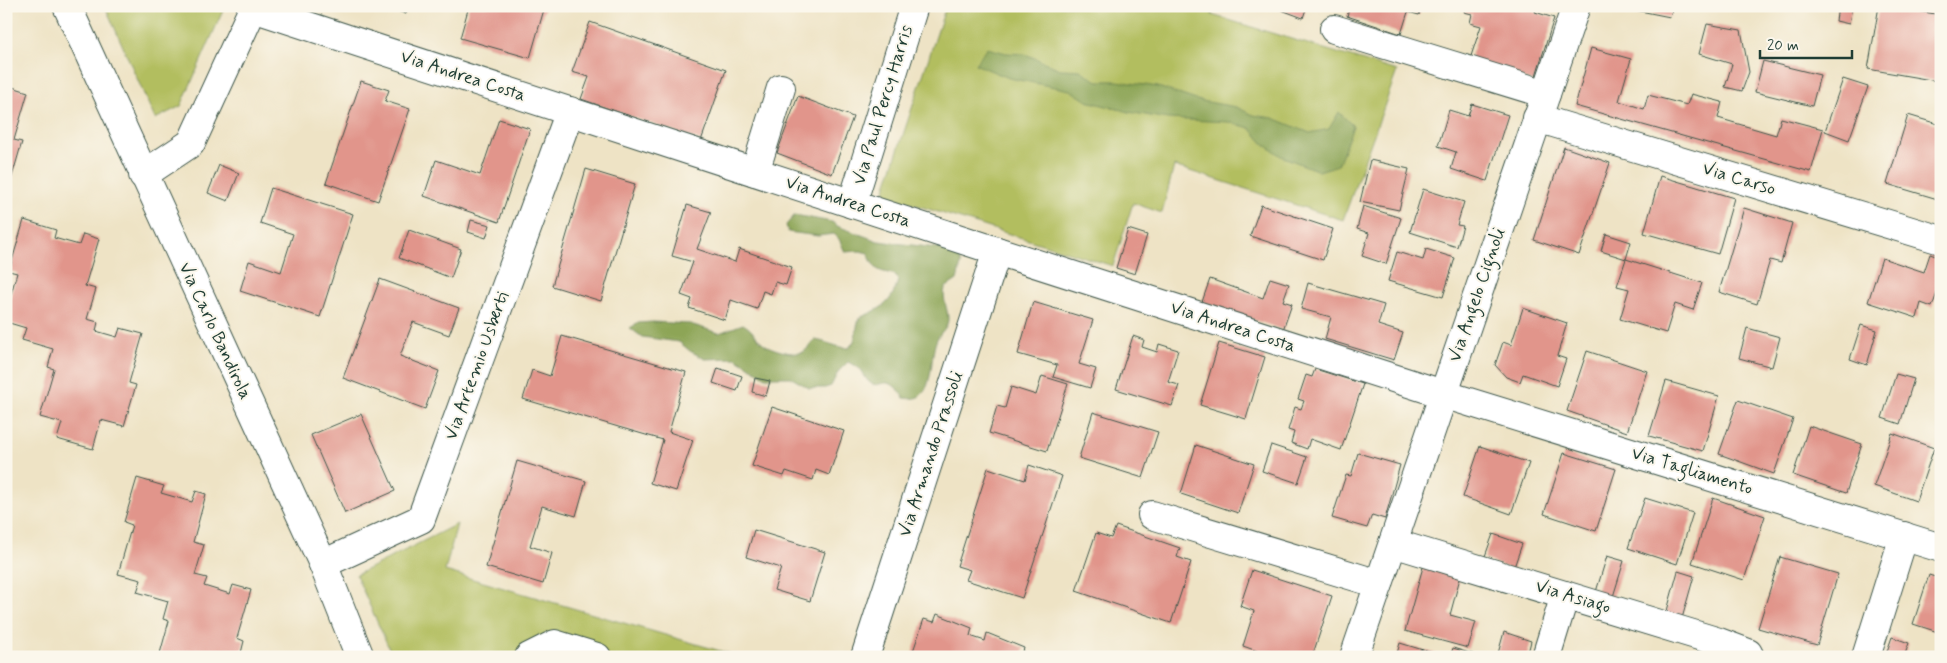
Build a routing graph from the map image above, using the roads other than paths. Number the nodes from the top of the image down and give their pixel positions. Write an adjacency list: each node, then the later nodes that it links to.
1 (67, 6): 10 (street, Via Carlo Bandirola)
2 (914, 6): 11 (street, Via Paul Percy Harris)
3 (1576, 6): 7 (street, Via Angelo Cignoli)
4 (253, 7): 8 (street, Via Andrea Costa); 10 (street)
5 (1334, 29): 7 (street, Via Carso)
6 (781, 88): 9 (street)
7 (1541, 106): 12 (street, Via Carso); 14 (street, Via Angelo Cignoli)
8 (570, 111): 9 (street, Via Andrea Costa); 19 (street, Via Artemio Usberti)
9 (755, 172): 11 (street, Via Andrea Costa)
10 (143, 175): 19 (street, Via Carlo Bandirola)
11 (852, 204): 13 (street, Via Andrea Costa)
12 (1941, 240)
13 (997, 251): 14 (street, Via Andrea Costa); 25 (street, Via Armando Prassoli)
14 (1443, 394): 16 (street, Via Tagliamento); 17 (street, Via Angelo Cignoli)
15 (1152, 515): 20 (street)
16 (1904, 536): 18 (street, Via Tagliamento); 29 (street)
17 (1393, 543): 20 (street, Via Angelo Cignoli); 21 (street, Via Asiago)
18 (1941, 548)
19 (322, 564): 22 (street, Via Carlo Bandirola)
20 (1379, 584): 26 (street, Via Angelo Cignoli)
21 (1565, 595): 27 (street); 28 (street, Via Asiago)
22 (360, 657)
23 (529, 657): 24 (street)
24 (597, 657)
25 (866, 657)
26 (1354, 657)
27 (1546, 657)
28 (1750, 657)
29 (1866, 657)

